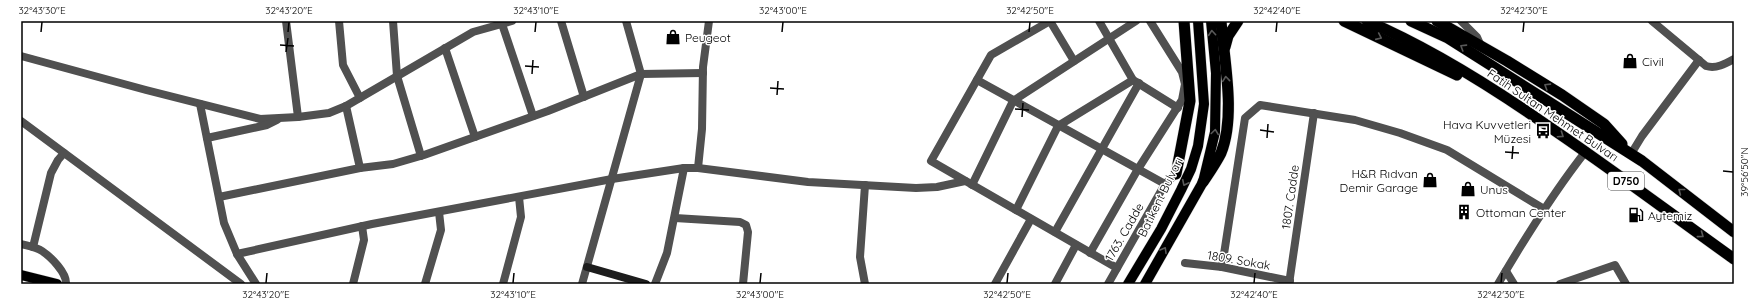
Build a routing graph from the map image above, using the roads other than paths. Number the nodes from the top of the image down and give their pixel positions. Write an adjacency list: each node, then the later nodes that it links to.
1 (286, 21): 48 (street)
2 (339, 21): 40 (street)
3 (393, 21): 36 (street)
4 (512, 21): 24 (street)
5 (561, 21): 39 (street)
6 (626, 21): 35 (street)
7 (709, 21): 34 (street)
8 (1050, 21): 32 (street); 37 (street)
9 (1099, 21): 25 (street)
10 (1136, 21): 25 (street)
11 (1150, 21): 45 (street)
12 (1184, 21): 64 (highway)
13 (1198, 21): 54 (main road, Batıkent Bulvarı)
14 (1211, 21): 66 (main road, one-way to 14)
15 (1221, 21): 28 (highway)
16 (1238, 21): 28 (highway)
17 (1344, 21): 43 (highway, one-way to 43)
18 (1367, 21): 43 (highway, Fatih Sultan Mehmet Bulvarı / D750)
19 (1411, 21): 33 (highway, Fatih Sultan Mehmet Bulvarı / D750, one-way to 19)
20 (1436, 21): 26 (highway, D750)
21 (1461, 21): 26 (street)
22 (1652, 21): 31 (street)
23 (487, 24): 24 (street); 27 (street)
24 (502, 24): 47 (street)
25 (1109, 40): 32 (street); 38 (street)
26 (1482, 47): 33 (highway, D750); 58 (highway, one-way to 26)
27 (445, 48): 36 (street); 52 (street)
28 (1223, 51): 66 (highway, one-way to 28)
29 (21, 56): 42 (street)
30 (1734, 59): 31 (street)
31 (1699, 60): 58 (street)
32 (1074, 61): 41 (street)
33 (1496, 67): 58 (highway, Fatih Sultan Mehmet Bulvarı / D750)
34 (703, 73): 35 (street); 62 (street)
35 (642, 74): 39 (street); 65 (street)
36 (397, 76): 40 (street); 59 (street)
37 (977, 80): 41 (street); 67 (street)
38 (1136, 82): 45 (street); 51 (street); 55 (street)
39 (584, 97): 47 (street)
40 (360, 98): 44 (street)
41 (1013, 101): 51 (street); 67 (street)
42 (200, 104): 49 (street); 53 (street)
43 (1518, 105): 56 (highway, Fatih Sultan Mehmet Bulvarı / D750, one-way to 56)
44 (346, 106): 48 (street); 60 (street)
45 (1178, 108): 63 (street)
46 (1314, 113): 72 (street); 88 (street); 92 (street, 1807. Cadde)
47 (533, 116): 52 (street)
48 (298, 117): 49 (street)
49 (282, 118): 53 (street)
50 (21, 121): 57 (street)
51 (1058, 126): 55 (street); 73 (street)
52 (475, 137): 59 (street)
53 (207, 138): 70 (street)
54 (1198, 146): 64 (main road); 108 (main road, Batıkent Bulvarı, one-way to 108)
55 (1101, 149): 63 (street); 78 (street)
56 (1586, 151): 72 (street); 85 (highway, Fatih Sultan Mehmet Bulvarı / D750, one-way to 85)
57 (64, 153): 82 (street); 95 (street)
58 (1631, 154): 79 (highway, Fatih Sultan Mehmet Bulvarı / D750, one-way to 58)
59 (422, 156): 60 (street)
60 (360, 168): 70 (street)
61 (684, 168): 62 (street); 65 (street); 75 (street)
62 (698, 168): 69 (street)
63 (1138, 169): 68 (street); 83 (street)
64 (1176, 174): 68 (street, 1763. Cadde)
65 (612, 179): 71 (street); 87 (street)
66 (1203, 182): 109 (main road, one-way to 66)
67 (969, 183): 69 (street); 73 (street)
68 (1165, 184): 89 (street, 1763. Cadde)
69 (865, 185): 104 (street)
70 (219, 197): 84 (street)
71 (519, 197): 74 (street); 99 (street)
72 (1544, 209): 90 (street)
73 (1016, 210): 76 (street)
74 (439, 212): 77 (street); 98 (street)
75 (674, 218): 102 (street); 103 (street)
76 (1031, 219): 78 (street); 105 (street)
77 (362, 226): 84 (street); 97 (street)
78 (1055, 232): 81 (street)
79 (1734, 232)
80 (21, 244): 82 (street)
81 (1076, 245): 83 (street); 106 (street)
82 (33, 247): 94 (street)
83 (1090, 253): 89 (street)
84 (237, 254): 96 (street)
85 (1734, 260)
86 (1185, 263): 88 (street, 1809. Sokak)
87 (587, 267): 100 (street); 101 (main road)
88 (1222, 267): 92 (street, 1809. Sokak)
89 (1117, 268): 107 (street, 1763. Cadde)
90 (1506, 271): 110 (street); 111 (street)
91 (21, 275): 93 (main road)
92 (1290, 283)
93 (57, 284)
94 (66, 284)
95 (241, 284)
96 (256, 284)
97 (352, 284)
98 (425, 284)
99 (503, 284)
100 (582, 284)
101 (646, 284)
102 (655, 284)
103 (743, 284)
104 (865, 284)
105 (995, 284)
106 (1055, 284)
107 (1108, 284)
108 (1128, 284)
109 (1145, 284)
110 (1498, 284)
111 (1514, 284)
112 (1560, 284): 113 (street)
113 (1626, 284)

